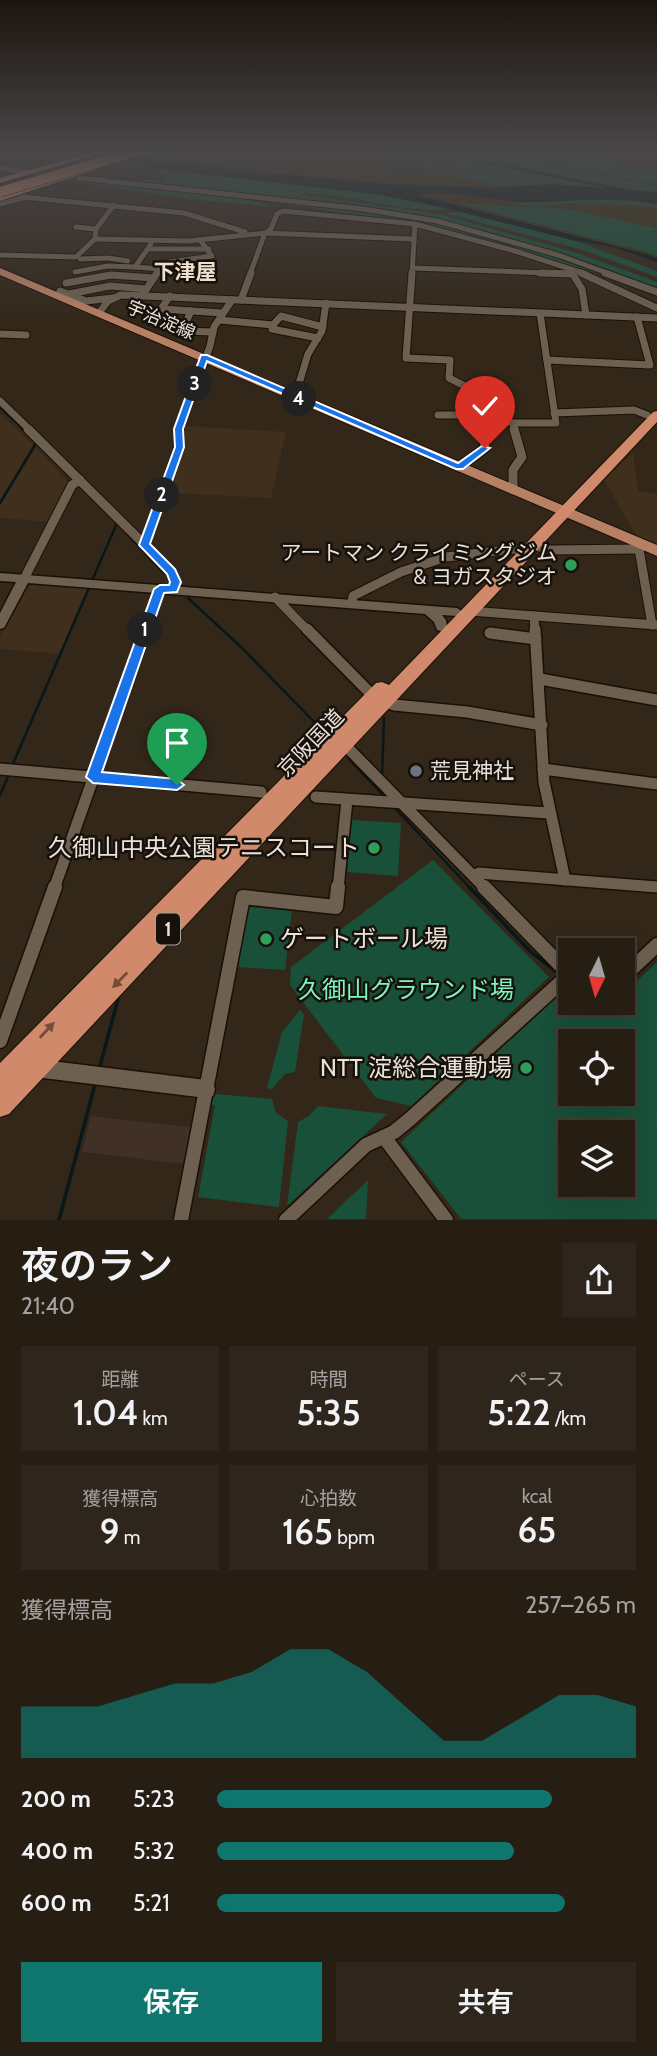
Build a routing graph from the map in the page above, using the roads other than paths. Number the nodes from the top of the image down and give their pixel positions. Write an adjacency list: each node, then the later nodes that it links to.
1 (111, 209): 5 (street)
2 (153, 209): 10 (street)
3 (362, 209): 28 (street)
4 (90, 221): 5 (street)
5 (101, 222): 8 (street)
6 (415, 224): 9 (street); 12 (street); 20 (street)
7 (76, 227): 8 (street)
8 (96, 229): 11 (street)
9 (265, 233): 10 (street); 12 (street); 35 (street)
10 (248, 234): 13 (street)
11 (95, 239): 14 (street); 18 (street)
12 (413, 239): 21 (street)
13 (200, 240): 14 (street); 16 (street)
14 (152, 241): 15 (street)
15 (149, 249): 16 (street); 19 (street)
16 (209, 249): 22 (street)
17 (0, 255): 18 (street)
18 (78, 258): 19 (street); 24 (street)
19 (137, 265): 22 (street); 24 (street)
20 (563, 266): 25 (street); 28 (street); 40 (street)
21 (413, 268): 25 (street); 39 (street)
22 (160, 269): 26 (street)
23 (0, 271): 31 (main road, 宇治淀線)
24 (75, 272): 27 (street)
25 (574, 274): 44 (street)
26 (154, 278): 27 (street); 29 (street)
27 (66, 283): 31 (street)
28 (642, 285): 30 (street)
29 (144, 292): 31 (street); 32 (street); 33 (street)
30 (657, 292)
31 (62, 293): 33 (street); 42 (main road, 宇治淀線)
32 (170, 296): 34 (street); 41 (street)
33 (113, 298): 42 (street)
34 (232, 300): 35 (street); 45 (street)
35 (241, 300): 36 (street)
36 (256, 301): 37 (street); 38 (street)
37 (326, 303): 39 (street); 49 (street)
38 (281, 307)
39 (410, 307): 43 (street); 61 (street)
40 (657, 308)
41 (191, 311): 45 (street); 50 (street)
42 (99, 313): 54 (main road, 宇治淀線)
43 (540, 313): 44 (street); 55 (street)
44 (586, 315): 46 (street)
45 (222, 317): 48 (street); 50 (street)
46 (637, 317): 47 (street); 55 (street)
47 (657, 318)
48 (273, 325): 49 (street); 53 (street)
49 (323, 327): 53 (street)
50 (213, 332): 54 (street)
51 (0, 334): 52 (street)
52 (26, 335)
53 (318, 338): 56 (street)
54 (204, 357): 56 (main road, 宇治淀線); 67 (street)
55 (547, 360): 59 (street)
56 (291, 395): 63 (main road, 宇治淀線)
57 (2, 406): 64 (street)
58 (654, 412): 59 (street); 66 (highway, 京阪国道 / 1)
59 (554, 413): 62 (street)
60 (438, 415): 61 (street)
61 (484, 418): 62 (street); 63 (street)
62 (513, 423): 65 (street)
63 (459, 467): 65 (main road, 宇治淀線)
64 (80, 480): 67 (street); 73 (street)
65 (513, 490): 66 (main road, 宇治淀線)
66 (560, 510): 68 (highway, 京阪国道 / 1); 69 (main road, 宇治淀線); 70 (highway, 京阪国道 / 1)
67 (145, 545): 74 (street)
68 (533, 545): 69 (street); 78 (highway, 京阪国道 / 1)
69 (642, 547): 71 (main road, 宇治淀線); 81 (street)
70 (515, 549): 76 (street); 78 (highway, 京阪国道 / 1)
71 (657, 551)
72 (0, 577): 73 (street)
73 (24, 579): 74 (street); 80 (street)
74 (166, 589): 75 (street); 92 (street)
75 (275, 597): 76 (street); 86 (street)
76 (352, 602): 77 (street)
77 (425, 609): 78 (street); 82 (street)
78 (463, 612): 79 (street); 82 (highway, 京阪国道 / 1); 86 (highway, 京阪国道 / 1)
79 (534, 616): 81 (street); 84 (street)
80 (0, 625)
81 (654, 625)
82 (441, 627): 86 (highway, 京阪国道 / 1)
83 (490, 633): 84 (street)
84 (536, 639): 85 (street)
85 (540, 680): 87 (street); 88 (street)
86 (379, 699): 88 (street); 89 (highway, 京阪国道 / 1)
87 (657, 700)
88 (542, 725): 91 (street)
89 (337, 744): 97 (street); 107 (highway, 京阪国道 / 1, one-way to 107); 108 (highway, 京阪国道 / 1, one-way to 89)
90 (0, 769): 92 (street)
91 (543, 769): 93 (street); 98 (street)
92 (93, 777): 94 (street); 106 (street)
93 (657, 784)
94 (261, 792)
95 (316, 797): 96 (street)
96 (347, 800): 97 (street); 109 (street)
97 (398, 802): 98 (street); 99 (street)
98 (549, 813): 100 (street)
99 (474, 875): 100 (street); 103 (street)
100 (565, 880): 101 (street)
101 (657, 887)
102 (657, 945): 104 (street)
103 (558, 962)
104 (635, 966)
105 (558, 985): 111 (street)
106 (0, 1041)
107 (36, 1068): 108 (street); 109 (street); 110 (highway, 京阪国道 / 1)
108 (5, 1070)
109 (206, 1088): 112 (street)
110 (0, 1105)
111 (384, 1137): 113 (street); 114 (street)
112 (181, 1220)
113 (286, 1220)
114 (446, 1220)

